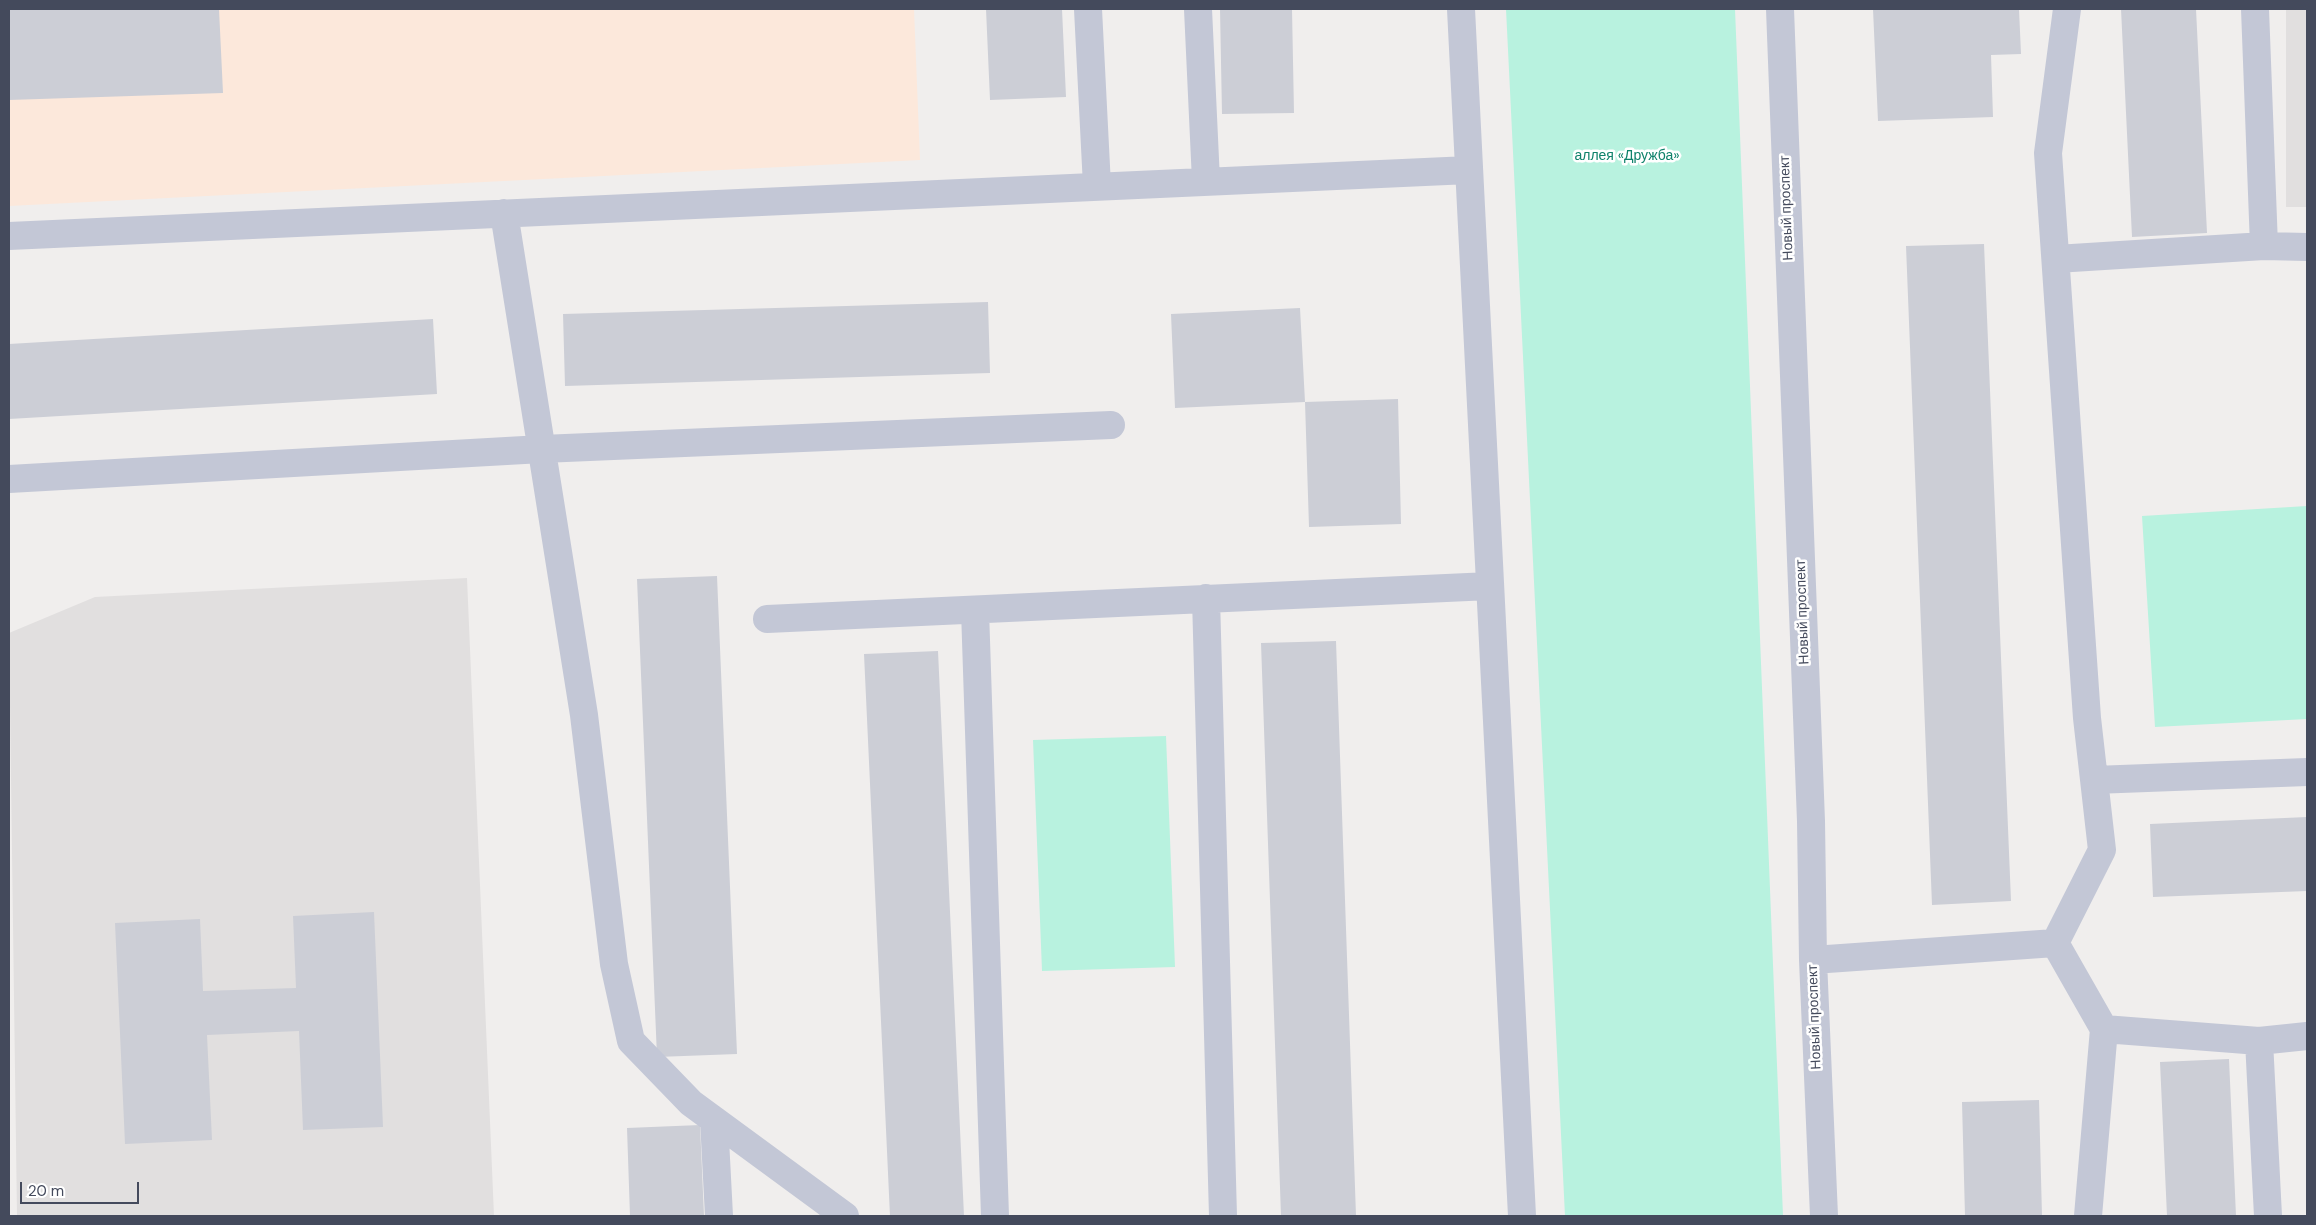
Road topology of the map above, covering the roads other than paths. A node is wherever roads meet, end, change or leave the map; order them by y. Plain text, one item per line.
1 (1088, 9) edge
2 (1198, 9) edge
3 (1461, 9) edge
4 (1780, 9) edge
5 (2067, 9) edge
6 (2256, 9) edge
7 (1469, 170) junction
8 (1206, 181) junction
9 (1097, 186) junction
10 (504, 214) junction
11 (9, 236) edge
12 (2264, 246) junction
13 (2307, 247) edge
14 (2056, 258) junction
15 (1111, 424) dead end
16 (542, 449) junction
17 (9, 479) edge
18 (1490, 586) junction
19 (1206, 598) junction
20 (975, 610) junction
21 (767, 620) dead end
22 (2307, 772) edge
23 (2094, 780) junction
24 (2055, 943) junction
25 (1813, 960) junction
26 (2104, 1029) junction
27 (2307, 1036) edge
28 (2259, 1041) junction
29 (714, 1120) junction
30 (719, 1216) edge
31 (846, 1216) edge
32 (995, 1216) edge
33 (1222, 1216) edge
34 (1522, 1216) edge
35 (1824, 1216) edge
36 (2088, 1216) edge
37 (2268, 1216) edge

1 - 9 street
2 - 8 street
3 - 7 street
4 - 25 street, Новый проспект
5 - 14 street
6 - 12 street
7 - 8 street
7 - 18 street
8 - 9 street
9 - 10 street
10 - 11 street
10 - 16 street
12 - 13 street
12 - 14 street
14 - 23 street
15 - 16 street
16 - 17 street
16 - 29 street
18 - 19 street
18 - 34 street
19 - 20 street
19 - 33 street
20 - 21 street
20 - 32 street
22 - 23 street
23 - 24 street
24 - 25 street
24 - 26 street
25 - 35 street, Новый проспект
26 - 28 street
26 - 36 street
27 - 28 street
28 - 37 street
29 - 30 street
29 - 31 street

